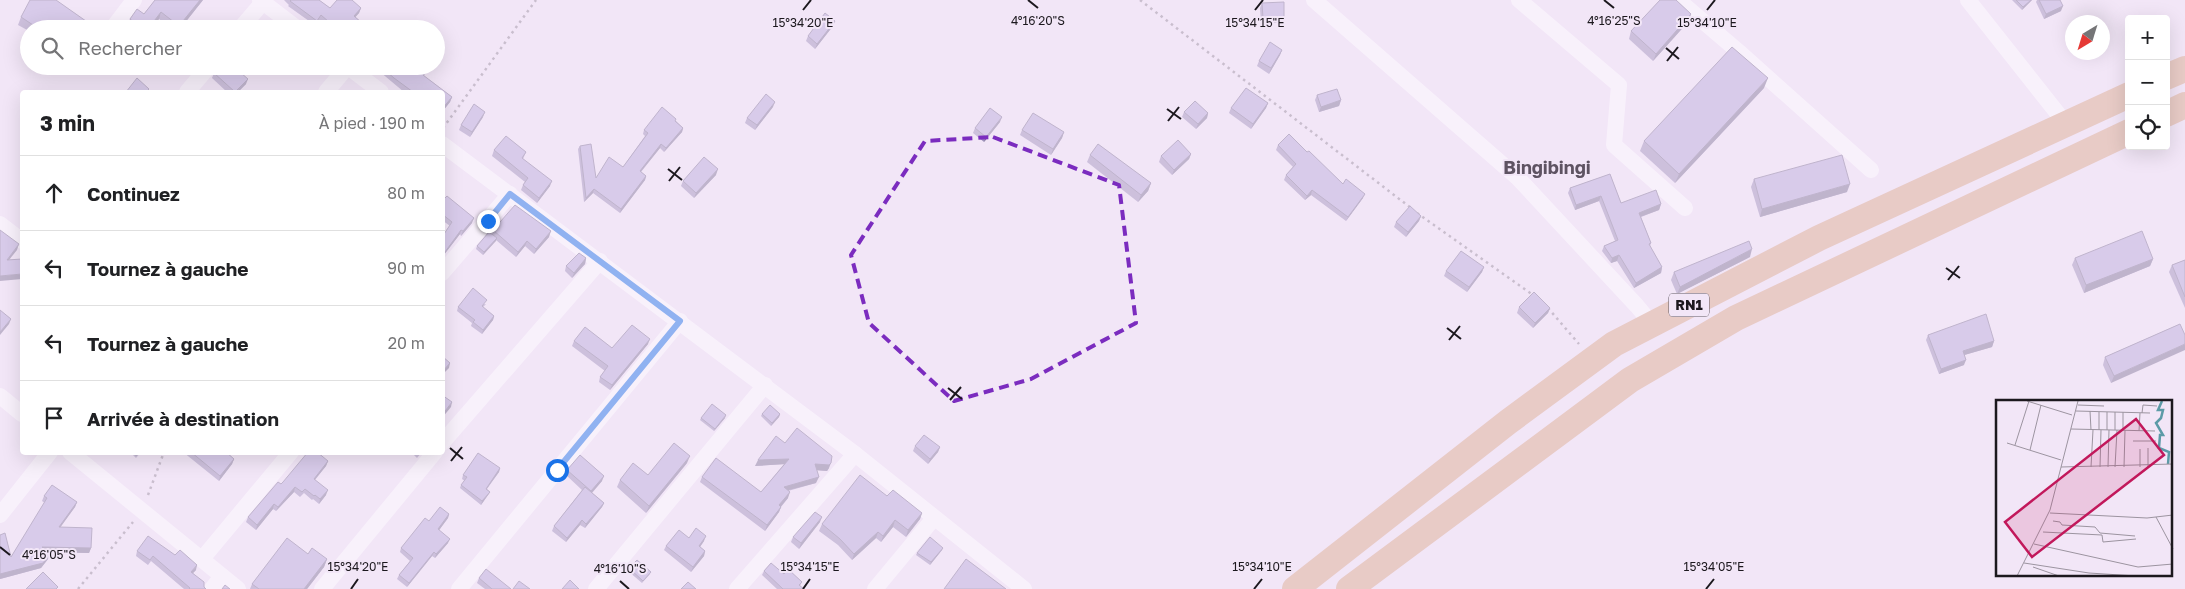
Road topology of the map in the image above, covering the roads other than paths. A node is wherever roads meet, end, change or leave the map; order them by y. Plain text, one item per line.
1 (134, 0) edge
2 (1314, 0) edge
3 (1519, 0) edge
4 (1678, 0) edge
5 (1968, 0) edge
6 (262, 1) edge
7 (119, 20) edge
8 (247, 20) edge
9 (286, 20) edge
10 (2185, 69) edge
11 (201, 75) edge
12 (340, 75) edge
13 (359, 75) edge
14 (2170, 75) edge
15 (189, 90) edge
16 (328, 90) edge
17 (378, 90) edge
18 (2125, 97) edge
19 (2185, 105) edge
20 (2170, 112) edge
21 (2066, 124) junction
22 (2125, 134) edge
23 (445, 146) edge
24 (1871, 170) dead end
25 (510, 194) junction
26 (1686, 208) dead end
27 (0, 224) edge
28 (20, 239) edge
29 (600, 261) junction
30 (445, 270) edge
31 (680, 321) junction
32 (1652, 324) junction
33 (764, 385) junction
34 (0, 396) edge
35 (20, 412) edge
36 (445, 440) edge
37 (855, 454) junction
38 (48, 455) edge
39 (74, 455) edge
40 (289, 455) edge
41 (433, 455) edge
42 (0, 515) edge
43 (934, 518) junction
44 (202, 559) junction
45 (222, 576) junction
46 (212, 589) edge
47 (238, 589) edge
48 (322, 589) edge
49 (459, 589) edge
50 (596, 589) edge
51 (737, 589) edge
52 (875, 589) edge
53 (1024, 589) edge
54 (1295, 589) edge
55 (1349, 589) edge

1 - 7 street
2 - 32 street
3 - 26 street
4 - 24 street
5 - 21 street
6 - 8 street
6 - 9 street
10 - 14 highway
11 - 15 street
12 - 16 street
13 - 17 street
18 - 21 highway, RN1
19 - 20 highway
21 - 32 highway, RN1
22 - 55 highway, RN1
23 - 25 street
25 - 29 street
25 - 30 street
27 - 28 street
29 - 31 street
29 - 36 street
31 - 33 street
31 - 49 street
32 - 54 highway, RN1
33 - 37 street
33 - 50 street
34 - 35 street
37 - 43 street
37 - 51 street
38 - 42 street
39 - 44 street
40 - 44 street
41 - 48 street
43 - 52 street
43 - 53 street
44 - 45 street
45 - 46 street
45 - 47 street

